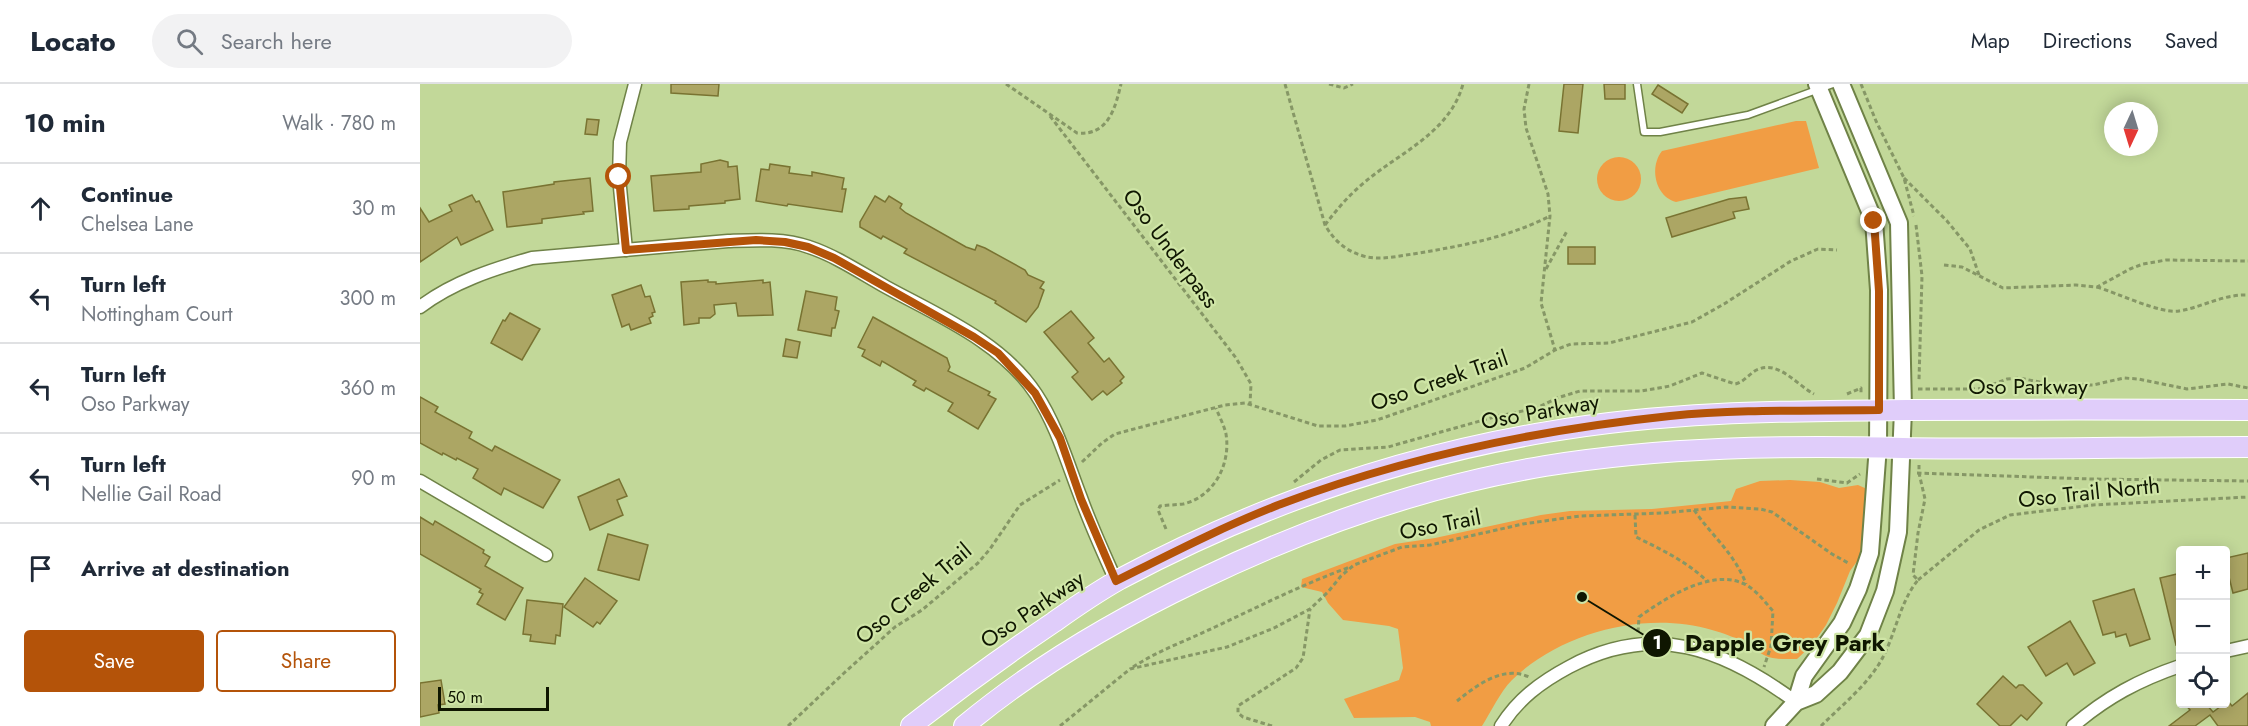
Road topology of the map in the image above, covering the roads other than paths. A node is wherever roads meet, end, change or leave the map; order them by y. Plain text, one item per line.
1 (635, 84) edge
2 (1636, 84) edge
3 (1841, 84) edge
4 (1823, 86) edge
5 (626, 250) junction
6 (420, 307) edge
7 (1879, 410) junction
8 (1903, 410) junction
9 (2248, 410) edge
10 (1878, 446) junction
11 (2248, 447) edge
12 (1902, 448) junction
13 (420, 481) edge
14 (546, 555) dead end
15 (1116, 581) junction
16 (2248, 646) edge
17 (2230, 650) edge
18 (2176, 668) edge
19 (1796, 702) junction
20 (911, 726) edge
21 (964, 726) edge
22 (1501, 726) edge
23 (1774, 726) edge
24 (2073, 726) edge

1 - 5 street
2 - 4 lane
3 - 8 street
4 - 7 street
5 - 6 street
5 - 15 street
7 - 8 main road, Oso Parkway
7 - 10 street
7 - 15 main road, Oso Parkway
8 - 9 main road, Oso Parkway
8 - 12 street
10 - 12 main road
10 - 19 street
10 - 21 main road
11 - 12 main road
12 - 19 street
13 - 14 street
15 - 20 main road, Oso Parkway
16 - 17 street
18 - 24 street
19 - 22 street
19 - 23 street

